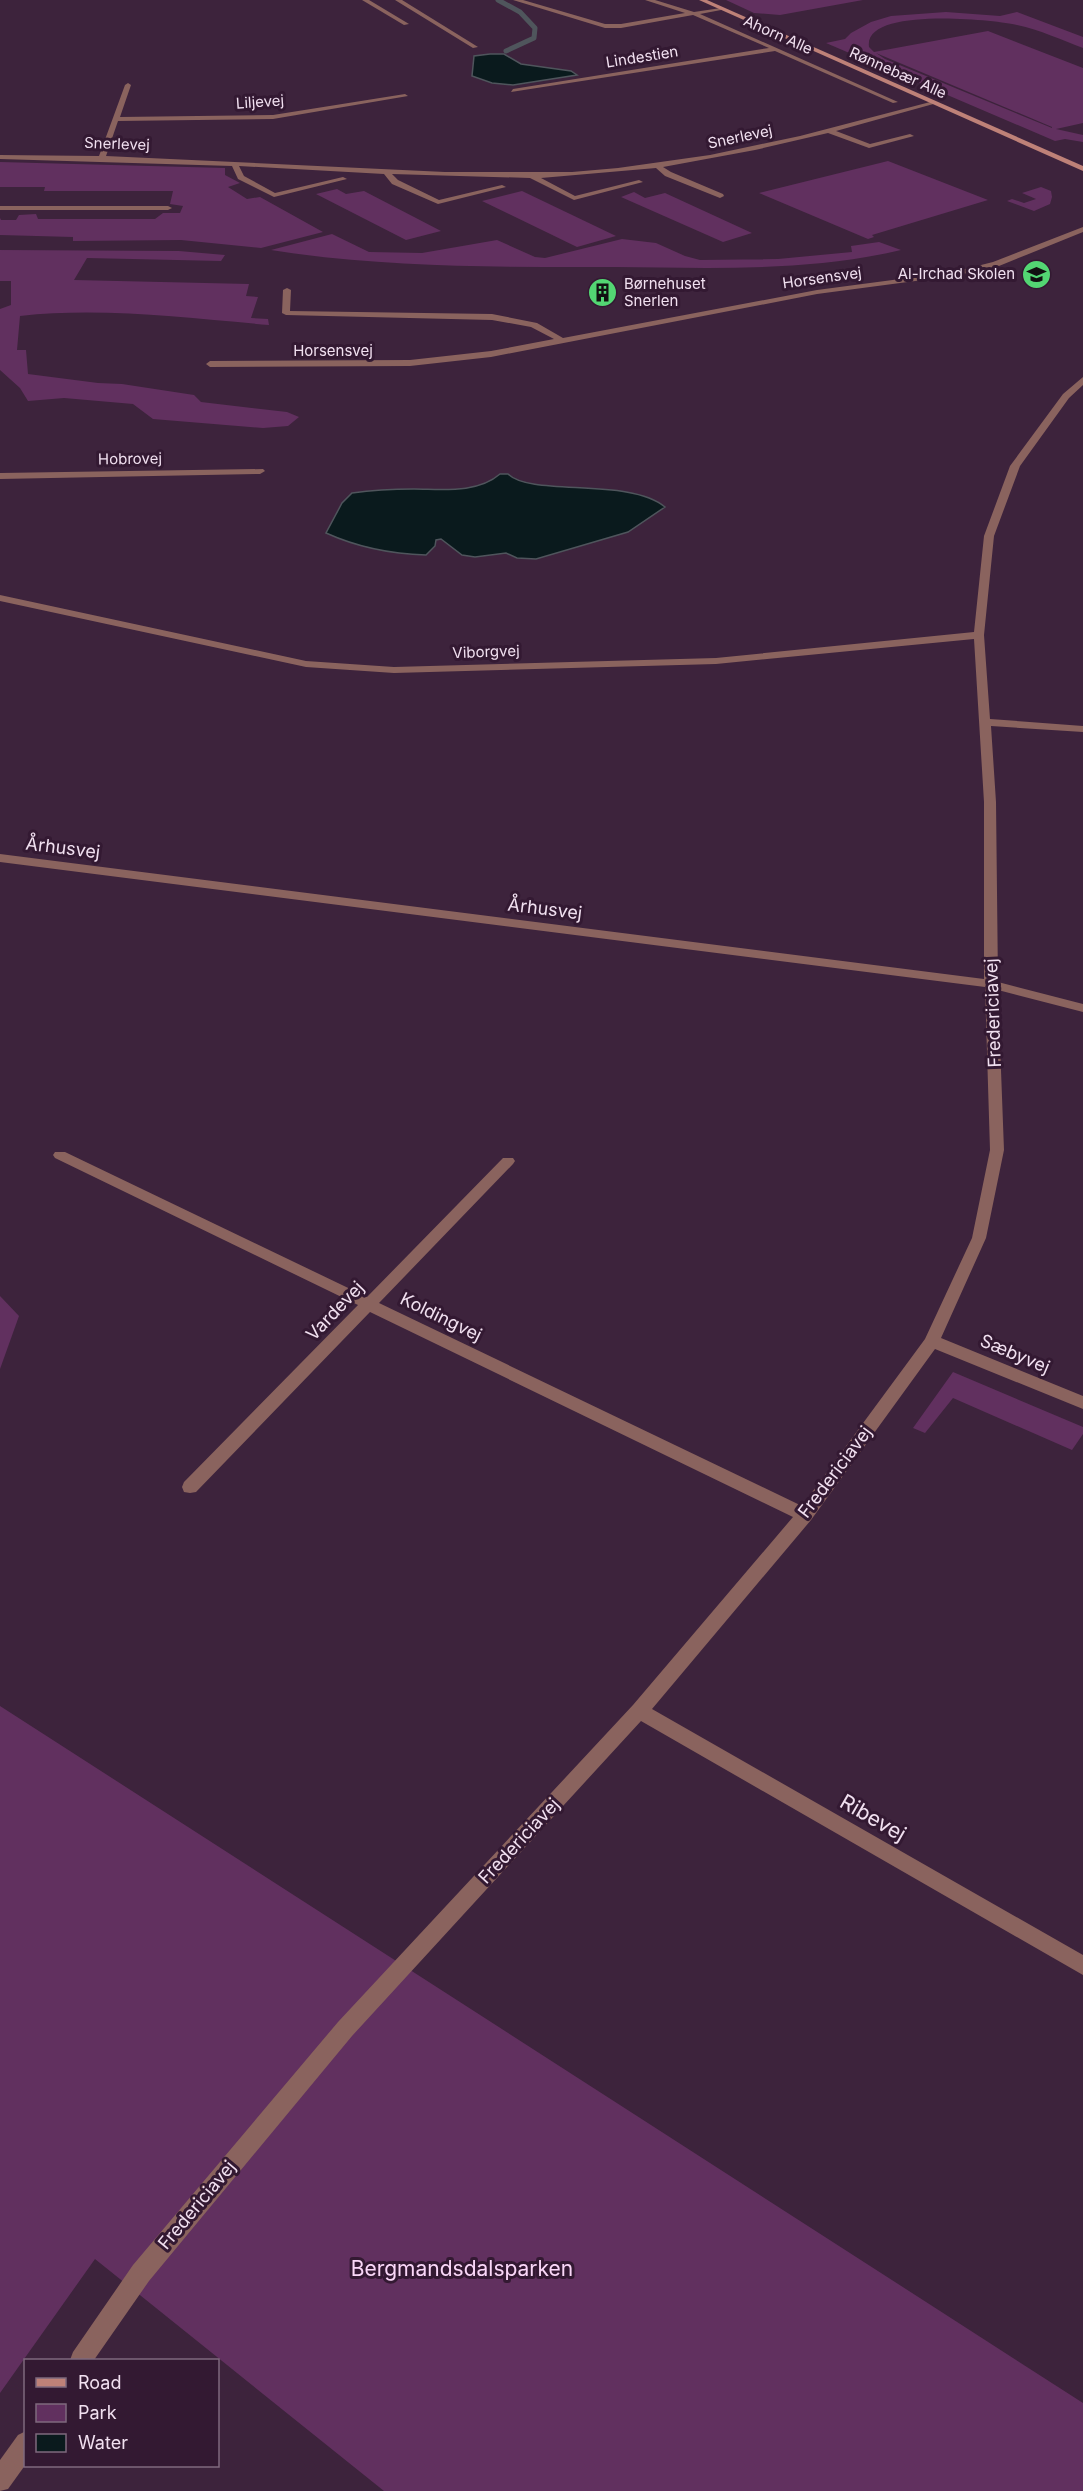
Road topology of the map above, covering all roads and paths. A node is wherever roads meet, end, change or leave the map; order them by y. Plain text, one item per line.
1 (365, 0) edge
2 (398, 0) edge
3 (516, 0) edge
4 (648, 0) edge
5 (702, 0) edge
6 (719, 9) junction
7 (692, 13) junction
8 (406, 24) dead end
9 (475, 47) dead end
10 (776, 49) junction
11 (128, 86) dead end
12 (513, 91) dead end
13 (405, 96) dead end
14 (895, 102) dead end
15 (934, 103) junction
16 (116, 119) junction
17 (827, 130) junction
18 (910, 136) dead end
19 (0, 157) edge
20 (102, 157) junction
21 (234, 163) junction
22 (658, 166) junction
23 (1083, 169) edge
24 (386, 172) junction
25 (532, 176) junction
26 (343, 179) dead end
27 (639, 182) dead end
28 (502, 186) dead end
29 (720, 196) dead end
30 (0, 208) edge
31 (168, 208) dead end
32 (1083, 229) edge
33 (286, 290) dead end
34 (561, 340) junction
35 (210, 364) dead end
36 (1083, 380) edge
37 (261, 471) dead end
38 (0, 476) edge
39 (0, 598) edge
40 (979, 635) junction
41 (986, 722) junction
42 (1083, 729) edge
43 (0, 858) edge
44 (991, 984) junction
45 (1083, 1008) edge
46 (60, 1155) dead end
47 (508, 1161) dead end
48 (368, 1304) junction
49 (933, 1341) junction
50 (1083, 1403) edge
51 (190, 1487) dead end
52 (805, 1515) junction
53 (639, 1711) junction
54 (1083, 1966) edge
55 (82, 2359) edge
56 (24, 2446) edge
57 (0, 2481) edge

1 - 8 street
2 - 9 street
3 - 7 street
4 - 7 street, Ahorn Alle
5 - 6 main road, Rønnebær Alle
6 - 7 street
6 - 15 main road, Rønnebær Alle
7 - 10 street, Ahorn Alle
10 - 12 street, Lindestien
10 - 14 street, Ahorn Alle
11 - 16 street
13 - 16 street, Liljevej
15 - 17 street, Snerlevej
15 - 23 main road, Rønnebær Alle
16 - 20 street
17 - 18 street
17 - 22 street, Snerlevej
19 - 20 street, Snerlevej
20 - 21 street, Snerlevej
21 - 24 street, Snerlevej
21 - 26 street
22 - 25 street, Snerlevej
22 - 29 street
24 - 25 street, Snerlevej
24 - 28 street
25 - 27 street, Snerlevej
30 - 31 street
32 - 34 street, Horsensvej
33 - 34 street
34 - 35 street, Horsensvej
36 - 40 street, Fredericiavej
37 - 38 street, Hobrovej
39 - 40 street, Viborgvej
40 - 41 street, Fredericiavej
41 - 42 street
41 - 44 street, Fredericiavej
43 - 44 street, Århusvej
44 - 45 street, Århusvej
44 - 49 street, Fredericiavej
46 - 48 street, Koldingvej
47 - 48 street, Vardevej
48 - 51 street, Vardevej
48 - 52 street, Koldingvej
49 - 50 street, Sæbyvej
49 - 52 street, Fredericiavej
52 - 53 street, Fredericiavej
53 - 54 street, Ribevej
53 - 55 street, Fredericiavej
56 - 57 street

